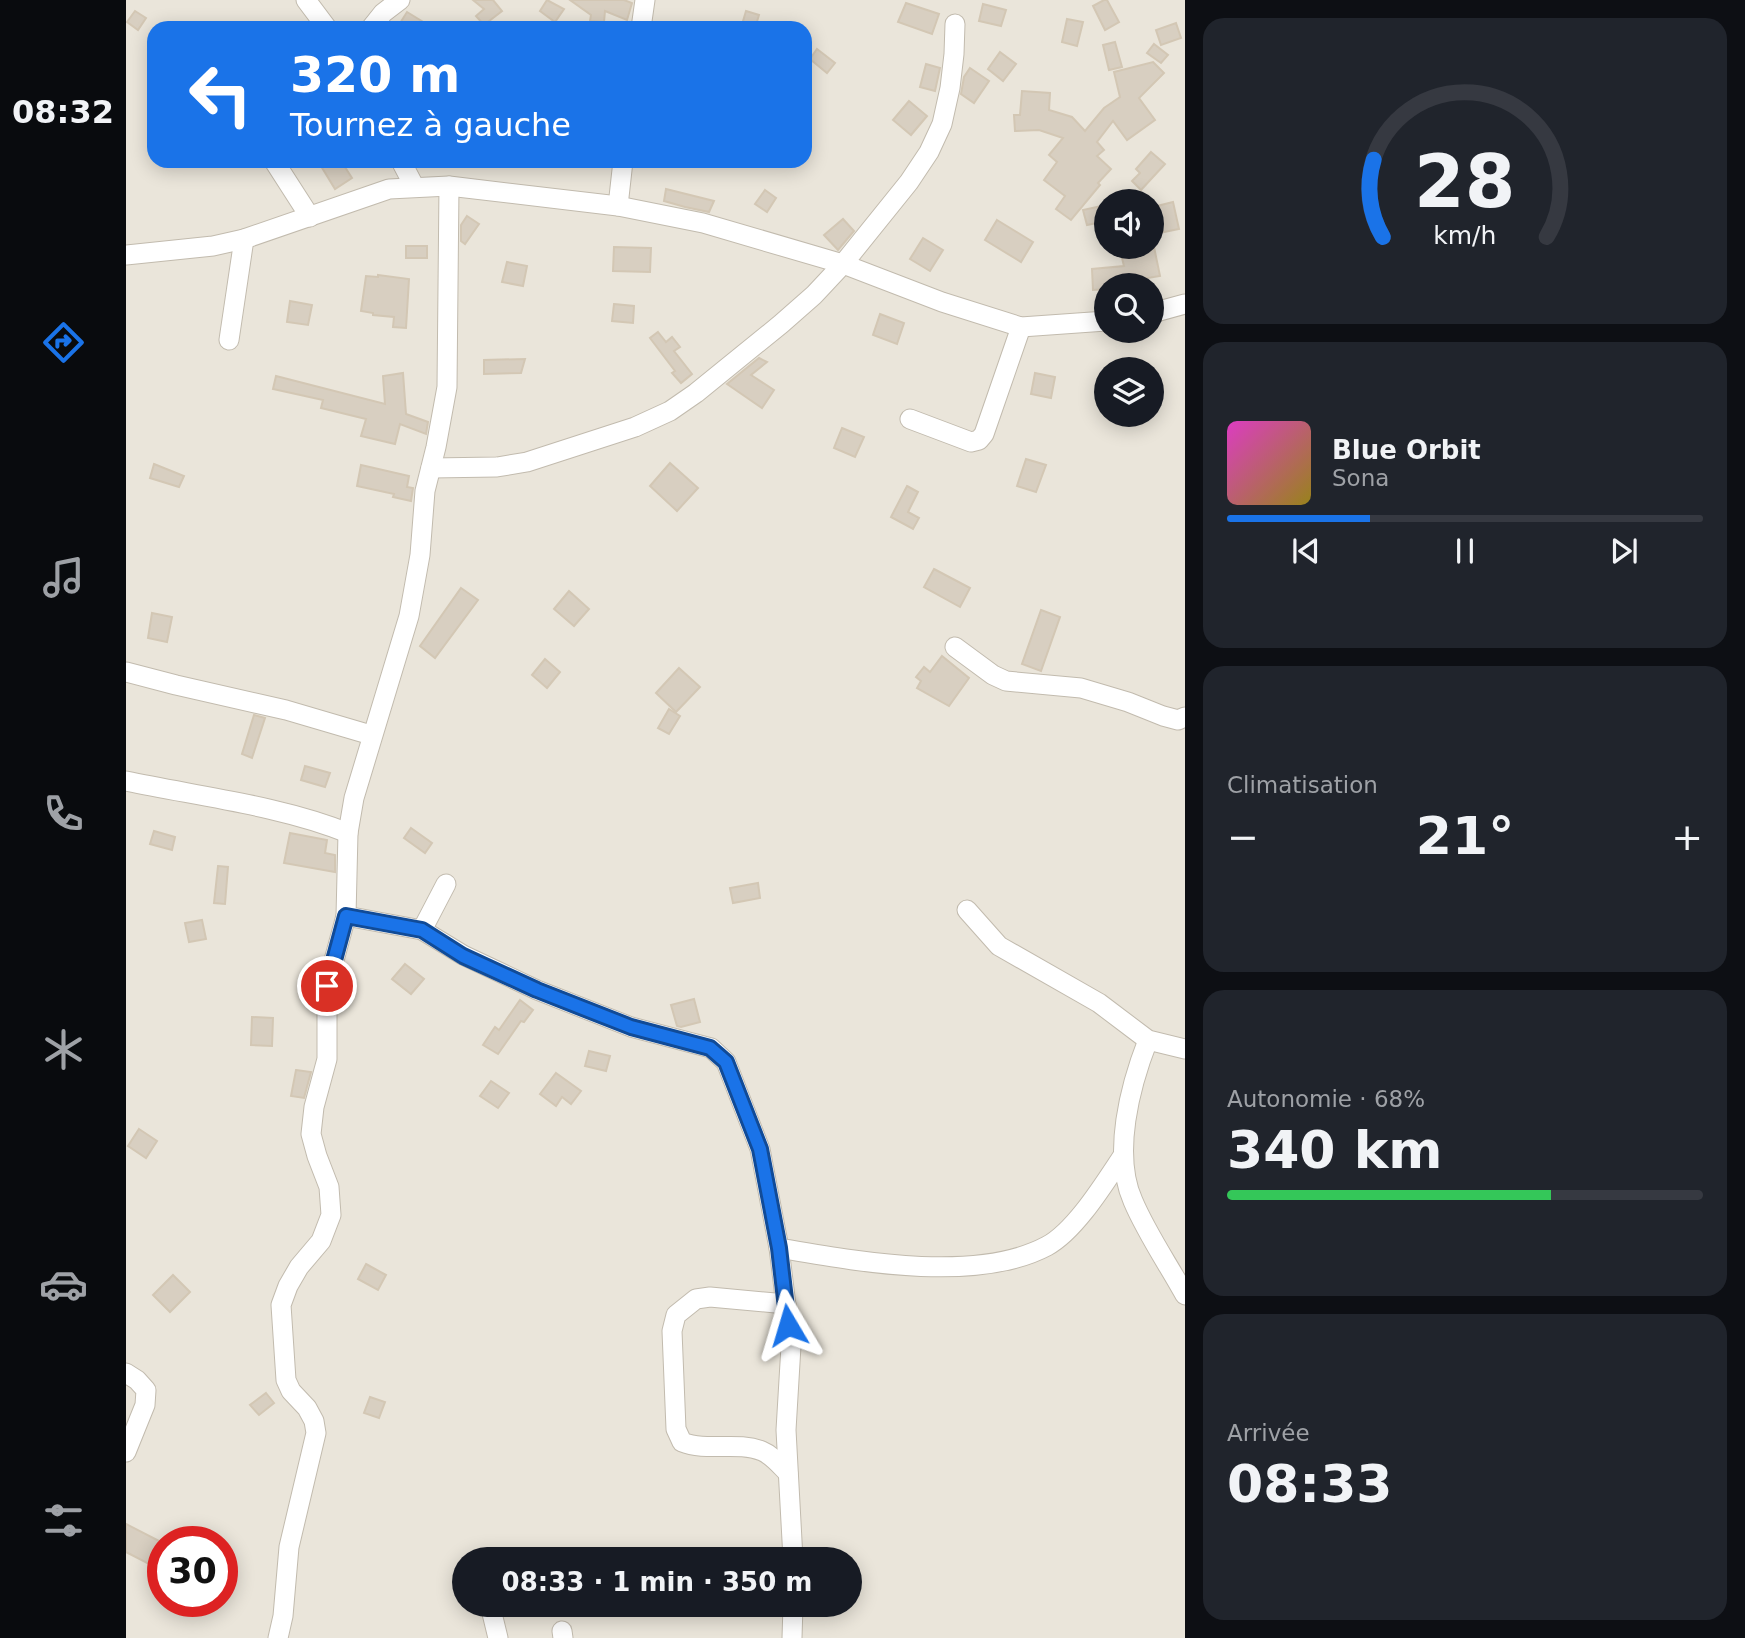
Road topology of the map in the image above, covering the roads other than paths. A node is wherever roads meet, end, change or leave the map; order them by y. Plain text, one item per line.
1 (306, 0) edge
2 (400, 0) edge
3 (645, 0) edge
4 (322, 21) edge
5 (377, 21) edge
6 (642, 21) edge
7 (955, 24) dead end
8 (278, 168) edge
9 (405, 168) edge
10 (623, 168) edge
11 (414, 186) junction
12 (449, 186) junction
13 (618, 206) junction
14 (310, 217) junction
15 (244, 239) junction
16 (126, 255) edge
17 (842, 264) junction
18 (1185, 304) edge
19 (1164, 310) edge
20 (1094, 322) edge
21 (1021, 327) junction
22 (229, 340) dead end
23 (910, 419) dead end
24 (431, 468) junction
25 (954, 647) dead end
26 (126, 672) edge
27 (1185, 718) edge
28 (371, 735) junction
29 (126, 781) edge
30 (348, 832) junction
31 (446, 884) dead end
32 (967, 910) dead end
33 (346, 916) junction
34 (422, 930) junction
35 (1148, 1040) junction
36 (1185, 1049) edge
37 (1122, 1157) junction
38 (779, 1248) junction
39 (1185, 1295) edge
40 (786, 1304) junction
41 (126, 1373) edge
42 (126, 1452) edge
43 (788, 1473) junction
44 (792, 1547) edge
45 (493, 1617) edge
46 (793, 1617) edge
47 (278, 1638) edge
48 (498, 1638) edge
49 (792, 1638) edge

1 - 4 street
2 - 5 street
3 - 6 street
7 - 17 street
8 - 14 street
9 - 11 street
10 - 13 street
11 - 12 street
11 - 14 street
12 - 13 street
12 - 24 street
13 - 17 street
14 - 15 street
15 - 16 street
15 - 22 street
17 - 21 street
17 - 24 street
18 - 19 street
20 - 21 street
21 - 23 street
24 - 28 street
25 - 27 street
26 - 28 street
28 - 30 street
29 - 30 street
30 - 33 street
31 - 34 street
32 - 35 street
33 - 34 street
33 - 47 street
34 - 38 street
35 - 36 street
35 - 37 street
37 - 38 street
37 - 39 street
38 - 40 street
40 - 43 street
40 - 43 street
41 - 42 street
43 - 44 street
45 - 48 street
46 - 49 street

